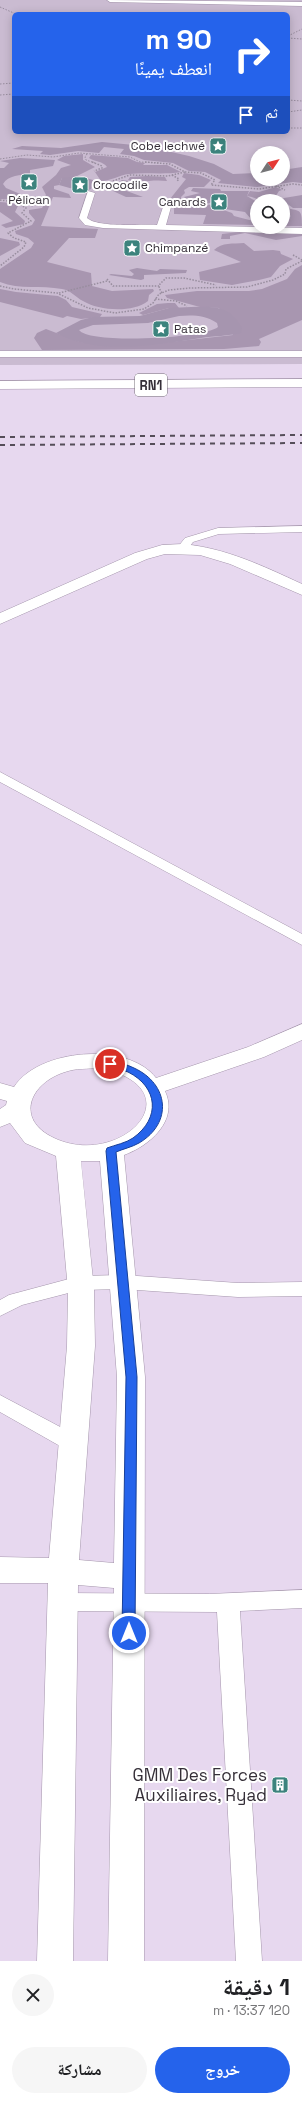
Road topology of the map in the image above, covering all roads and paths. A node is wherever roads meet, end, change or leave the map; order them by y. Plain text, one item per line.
1 (110, 0) edge
2 (302, 4) edge
3 (0, 7) edge
4 (12, 12) edge
5 (302, 30) edge
6 (290, 35) edge
7 (290, 38) edge
8 (302, 39) edge
9 (12, 83) edge
10 (0, 84) edge
11 (7, 84) junction
12 (12, 85) edge
13 (12, 94) edge
14 (0, 95) edge
15 (290, 100) edge
16 (302, 101) edge
17 (302, 110) edge
18 (290, 112) edge
19 (290, 128) edge
20 (302, 128) edge
21 (87, 153) junction
22 (0, 159) edge
23 (92, 172) dead end
24 (185, 172) junction
25 (172, 175) junction
26 (177, 181) dead end
27 (106, 183) dead end
28 (290, 184) edge
29 (302, 185) edge
30 (235, 186) junction
31 (276, 186) joint
32 (290, 186) edge
33 (292, 189) dead end
34 (232, 190) dead end
35 (285, 190) dead end
36 (91, 193) dead end
37 (0, 200) edge
38 (167, 207) dead end
39 (161, 227) junction
40 (302, 231) edge
41 (302, 261) edge
42 (0, 266) edge
43 (0, 286) edge
44 (160, 286) junction
45 (222, 287) junction
46 (162, 292) junction
47 (58, 293) junction
48 (156, 299) junction
49 (187, 306) dead end
50 (0, 354) edge
51 (302, 354) edge
52 (302, 383) edge
53 (0, 385) edge
54 (302, 392) edge
55 (0, 393) edge
56 (302, 529) edge
57 (183, 548) junction
58 (302, 590) edge
59 (0, 619) edge
60 (0, 776) edge
61 (302, 940) edge
62 (302, 1031) edge
63 (153, 1087) junction
64 (9, 1104) edge
65 (111, 1151) junction
66 (68, 1152) junction
67 (123, 1282) junction
68 (80, 1283) junction
69 (302, 1288) edge
70 (0, 1309) edge
71 (0, 1403) edge
72 (74, 1444) junction
73 (0, 1570) edge
74 (63, 1571) junction
75 (129, 1589) junction
76 (302, 1599) edge
77 (62, 1602) junction
78 (228, 1602) junction
79 (55, 1961) edge
80 (126, 1961) edge
81 (249, 1961) edge

1 - 2 lane
3 - 4 path
5 - 6 path
7 - 8 path
9 - 11 path
10 - 11 path
11 - 12 path
13 - 14 path
15 - 16 path
17 - 18 path
19 - 20 path
21 - 22 path
21 - 23 path
21 - 24 path
24 - 25 path
24 - 30 path
25 - 26 path
25 - 27 path
28 - 29 path
30 - 31 path
30 - 34 path
31 - 35 path
32 - 33 path
36 - 39 lane
37 - 42 path
38 - 39 lane
39 - 40 lane
41 - 45 path
43 - 47 path
44 - 45 path
44 - 46 path
44 - 47 path
45 - 46 path
46 - 48 path
47 - 48 path
48 - 49 path
50 - 51 lane
52 - 53 main road, RN1
54 - 55 main road, RN1
56 - 57 lane
57 - 58 main road
57 - 59 main road
60 - 61 lane
62 - 63 main road
63 - 64 main road
63 - 65 main road
64 - 66 main road
65 - 66 main road
65 - 67 main road
66 - 68 main road
67 - 68 lane
67 - 69 lane
67 - 75 main road
68 - 70 lane
68 - 72 main road
71 - 72 lane
72 - 74 main road
73 - 74 main road
74 - 75 main road
74 - 77 main road
75 - 77 lane
75 - 78 lane
75 - 80 main road
76 - 78 lane
77 - 79 main road
78 - 81 lane

